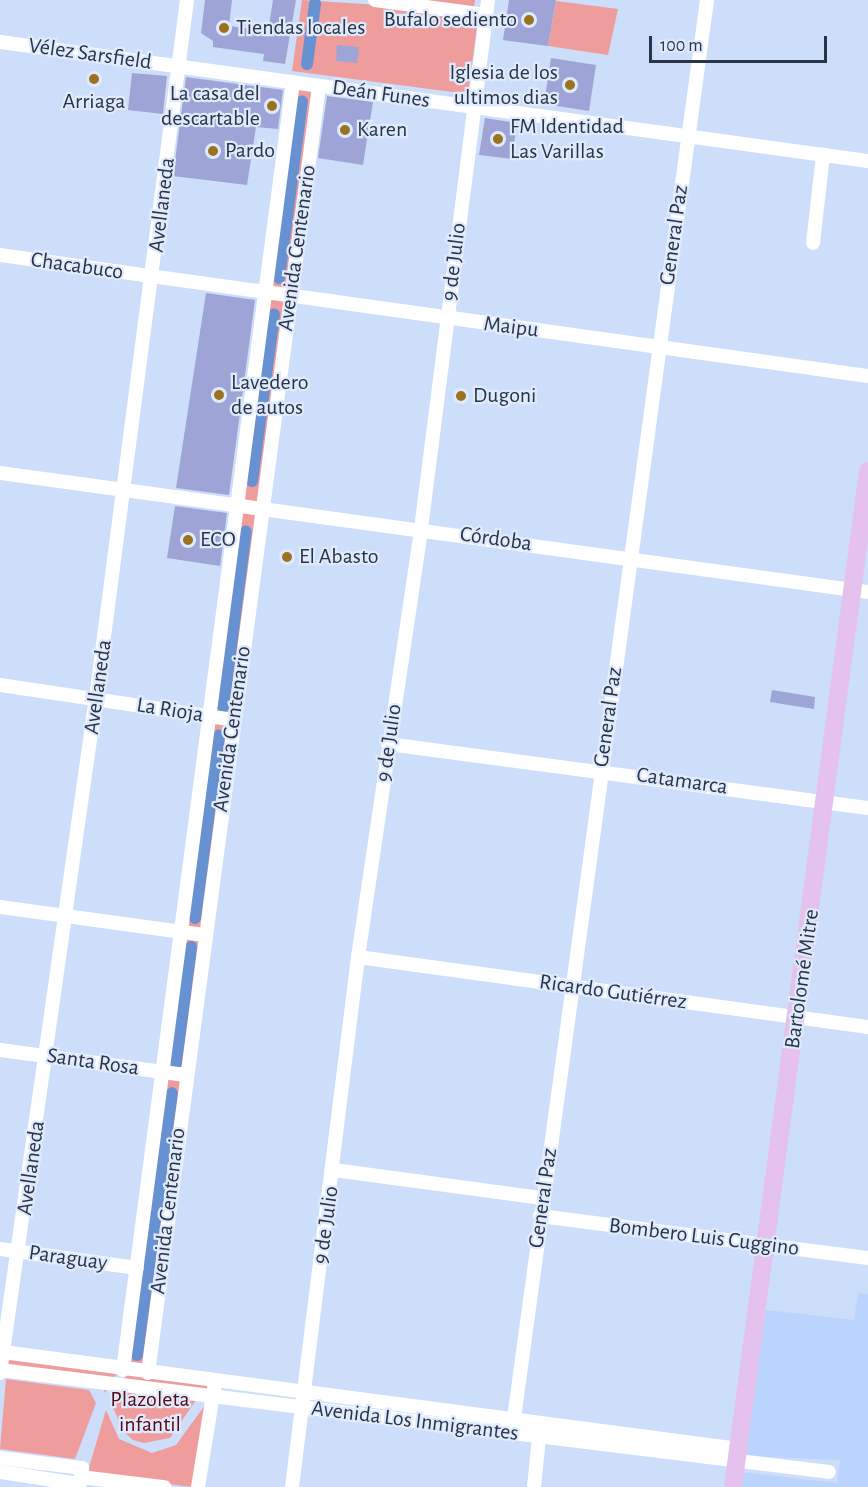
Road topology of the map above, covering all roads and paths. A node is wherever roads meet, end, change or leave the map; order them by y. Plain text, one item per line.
1 (187, 0) edge
2 (375, 0) edge
3 (488, 0) edge
4 (707, 0) edge
5 (486, 15) junction
6 (0, 42) edge
7 (180, 67) junction
8 (293, 82) junction
9 (319, 86) junction
10 (474, 107) junction
11 (688, 135) junction
12 (823, 155) junction
13 (868, 161) edge
14 (813, 243) dead end
15 (0, 255) edge
16 (153, 276) junction
17 (267, 291) junction
18 (291, 294) junction
19 (446, 319) junction
20 (658, 345) junction
21 (868, 376) edge
22 (868, 471) edge
23 (0, 473) edge
24 (124, 490) junction
25 (239, 505) junction
26 (261, 508) junction
27 (421, 529) junction
28 (630, 557) junction
29 (860, 591) edge
30 (0, 685) edge
31 (96, 698) junction
32 (210, 716) junction
33 (233, 720) junction
34 (388, 744) junction
35 (601, 770) junction
36 (826, 803) junction
37 (868, 808) edge
38 (0, 907) edge
39 (66, 915) junction
40 (182, 932) junction
41 (204, 934) junction
42 (358, 957) junction
43 (574, 987) junction
44 (797, 1019) junction
45 (868, 1027) edge
46 (0, 1050) edge
47 (47, 1056) junction
48 (163, 1072) junction
49 (185, 1075) junction
50 (334, 1170) junction
51 (542, 1198) junction
52 (540, 1216) junction
53 (766, 1243) junction
54 (0, 1250) edge
55 (19, 1251) junction
56 (868, 1258) edge
57 (137, 1268) junction
58 (3, 1352) junction
59 (123, 1370) junction
60 (0, 1371) edge
61 (148, 1373) junction
62 (215, 1382) junction
63 (304, 1392) junction
64 (213, 1398) junction
65 (303, 1407) junction
66 (513, 1426) junction
67 (540, 1438) junction
68 (738, 1455) junction
69 (0, 1458) edge
70 (0, 1472) edge
71 (829, 1472) dead end
72 (80, 1479) edge
73 (164, 1487) edge
74 (198, 1487) edge
75 (292, 1487) edge
76 (534, 1487) edge
77 (734, 1487) edge

1 - 7 street, Avellaneda
2 - 5 street
3 - 5 street, 9 de Julio
4 - 11 street, General Paz
5 - 10 street, 9 de Julio
6 - 7 street, Vélez Sarsfield
7 - 8 street, Deán Funes
7 - 16 street, Avellaneda
8 - 9 street, Deán Funes
8 - 17 street, Avenida Centenario
9 - 10 street, Deán Funes
9 - 18 street, Avenida Centenario
10 - 11 street, Deán Funes
10 - 19 street, 9 de Julio
11 - 12 street, Deán Funes
11 - 20 street, General Paz
12 - 13 street, Deán Funes
12 - 14 street
15 - 16 street, Chacabuco
16 - 17 street, Maipu
16 - 24 street, Avellaneda
17 - 18 street, Maipu
17 - 25 street, Avenida Centenario
18 - 19 street, Maipu
18 - 26 street, Avenida Centenario
19 - 20 street, Maipu
19 - 27 street, 9 de Julio
20 - 21 street, Maipu
20 - 28 street, General Paz
22 - 29 main road, Bartolomé Mitre
23 - 24 street, Córdoba
24 - 25 street, Córdoba
24 - 31 street, Avellaneda
25 - 26 street, Córdoba
25 - 32 street, Avenida Centenario
26 - 27 street, Córdoba
26 - 33 street, Avenida Centenario
27 - 28 street, Córdoba
27 - 34 street, 9 de Julio
28 - 29 street, Córdoba
28 - 35 street, General Paz
29 - 36 main road, Bartolomé Mitre
30 - 31 street, La Rioja
31 - 32 street, La Rioja
31 - 39 street, Avellaneda
32 - 33 street, La Rioja
32 - 40 street, Avenida Centenario
33 - 41 street, Avenida Centenario
34 - 35 street, Catamarca
34 - 42 street, 9 de Julio
35 - 36 street, Catamarca
35 - 43 street, General Paz
36 - 37 street, Catamarca
36 - 44 main road, Bartolomé Mitre
38 - 39 street
39 - 40 street
39 - 47 street, Avellaneda
40 - 41 street
40 - 48 street, Avenida Centenario
41 - 49 street, Avenida Centenario
42 - 43 street, Ricardo Gutiérrez
42 - 50 street, 9 de Julio
43 - 44 street, Ricardo Gutiérrez
43 - 51 street, General Paz
44 - 45 street, Ricardo Gutiérrez
44 - 53 main road, Bartolomé Mitre
46 - 47 street, Santa Rosa
47 - 48 street, Santa Rosa
47 - 55 street, Avellaneda
48 - 49 street, Santa Rosa
48 - 57 street, Avenida Centenario
49 - 61 street, Avenida Centenario
50 - 51 street
50 - 63 street, 9 de Julio
51 - 52 street, General Paz
52 - 53 street, Bombero Luis Cuggino
52 - 66 street, General Paz
53 - 56 street, Bombero Luis Cuggino
53 - 68 main road, Bartolomé Mitre
54 - 55 street, Paraguay
55 - 57 street, Paraguay
55 - 58 street, Avellaneda
57 - 59 street, Avenida Centenario
58 - 59 street, Avenida Los Inmigrantes
58 - 60 street, Avellaneda
59 - 61 street, Avenida Los Inmigrantes
60 - 64 street, Avenida Los Inmigrantes
61 - 62 street, Avenida Los Inmigrantes
62 - 63 street, Avenida Los Inmigrantes
62 - 64 street
63 - 65 street, 9 de Julio
63 - 66 street, Avenida Los Inmigrantes
64 - 65 street, Avenida Los Inmigrantes
64 - 74 street
65 - 66 street, Avenida Los Inmigrantes
65 - 75 street, 9 de Julio
66 - 67 street, Avenida Los Inmigrantes
66 - 68 street, Avenida Los Inmigrantes
67 - 68 street, Avenida Los Inmigrantes
67 - 76 street
68 - 71 street, Avenida Los Inmigrantes
68 - 77 main road, Bartolomé Mitre
69 - 72 street
70 - 72 street
72 - 73 street

